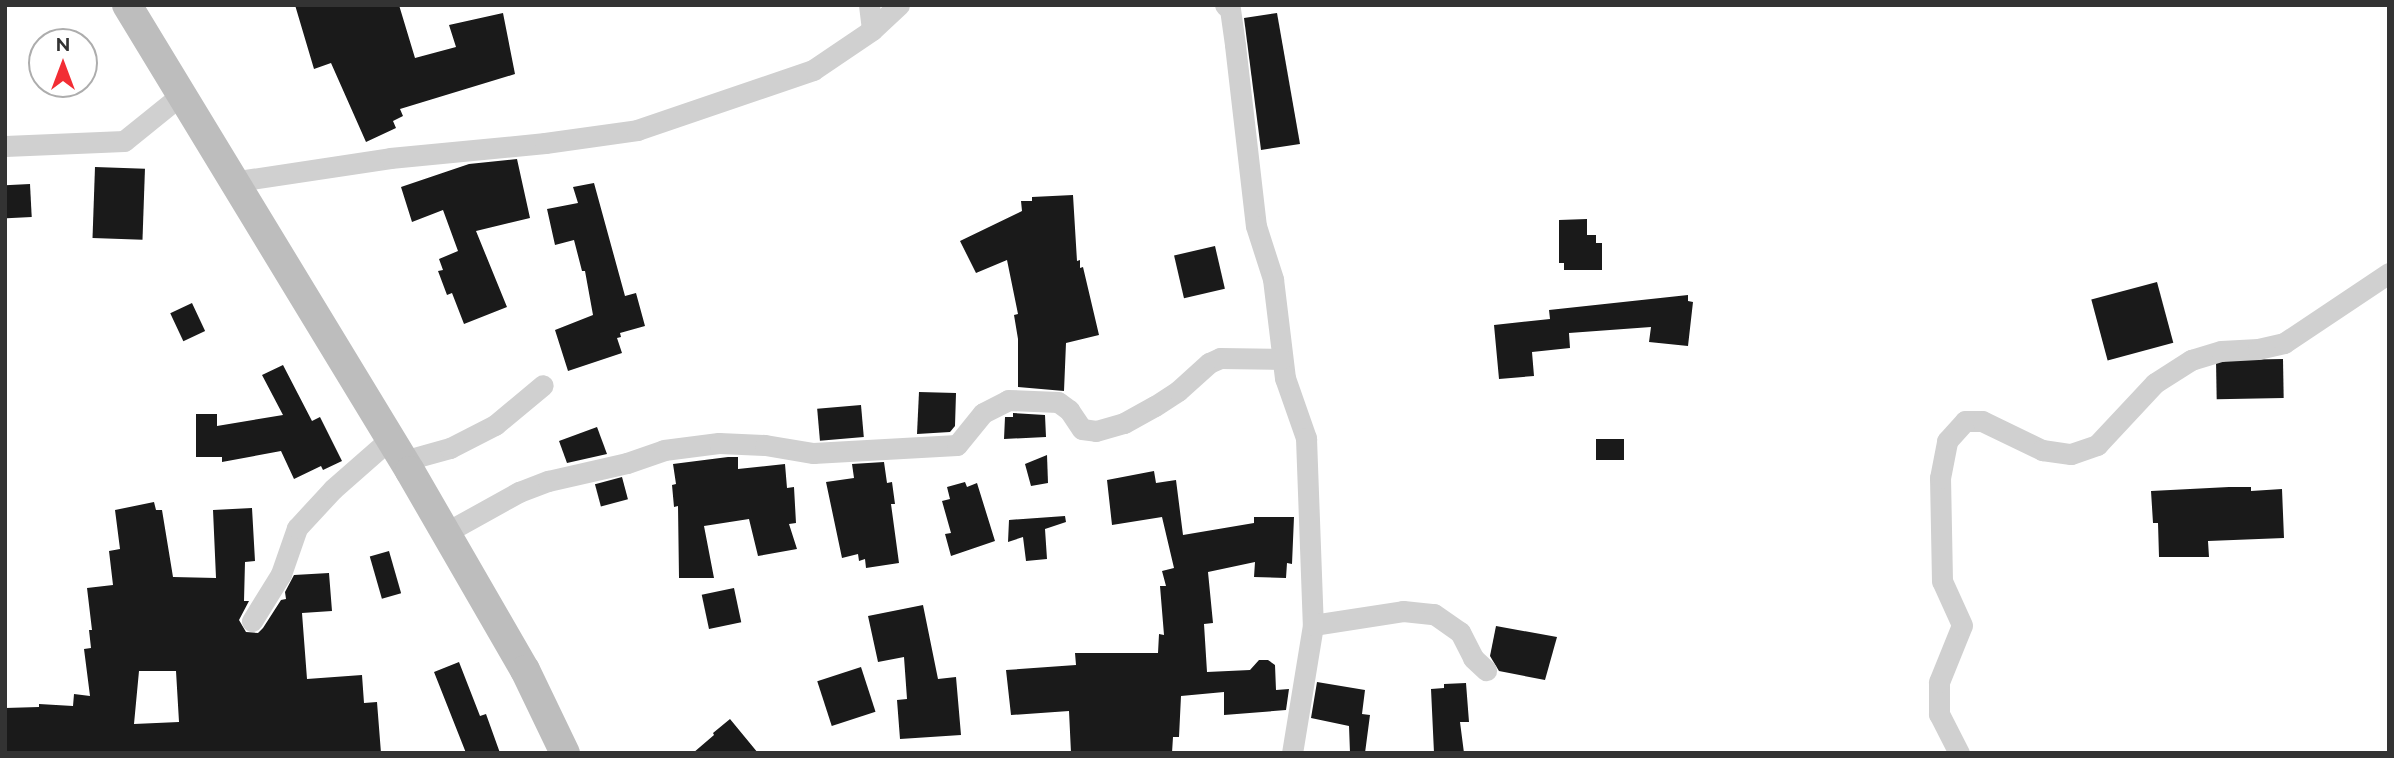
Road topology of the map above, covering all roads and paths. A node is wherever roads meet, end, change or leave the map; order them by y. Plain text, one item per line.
1 (127, 5) edge
2 (869, 5) edge
3 (900, 5) edge
4 (1228, 7) edge
5 (872, 30) junction
6 (181, 95) junction
7 (5, 146) edge
8 (233, 182) junction
9 (2389, 273) edge
10 (1282, 359) junction
11 (543, 385) dead end
12 (396, 450) junction
13 (445, 533) junction
14 (252, 621) dead end
15 (1313, 625) junction
16 (1486, 670) dead end
17 (565, 753) edge
18 (1292, 753) edge
19 (1959, 753) edge

1 - 6 main road
2 - 5 street
3 - 5 street
4 - 10 street
5 - 8 street
6 - 7 street
6 - 8 main road
8 - 12 main road
9 - 19 street
10 - 13 street
10 - 15 street
11 - 12 street
12 - 13 main road
12 - 14 street
13 - 17 main road
15 - 16 street
15 - 18 street

